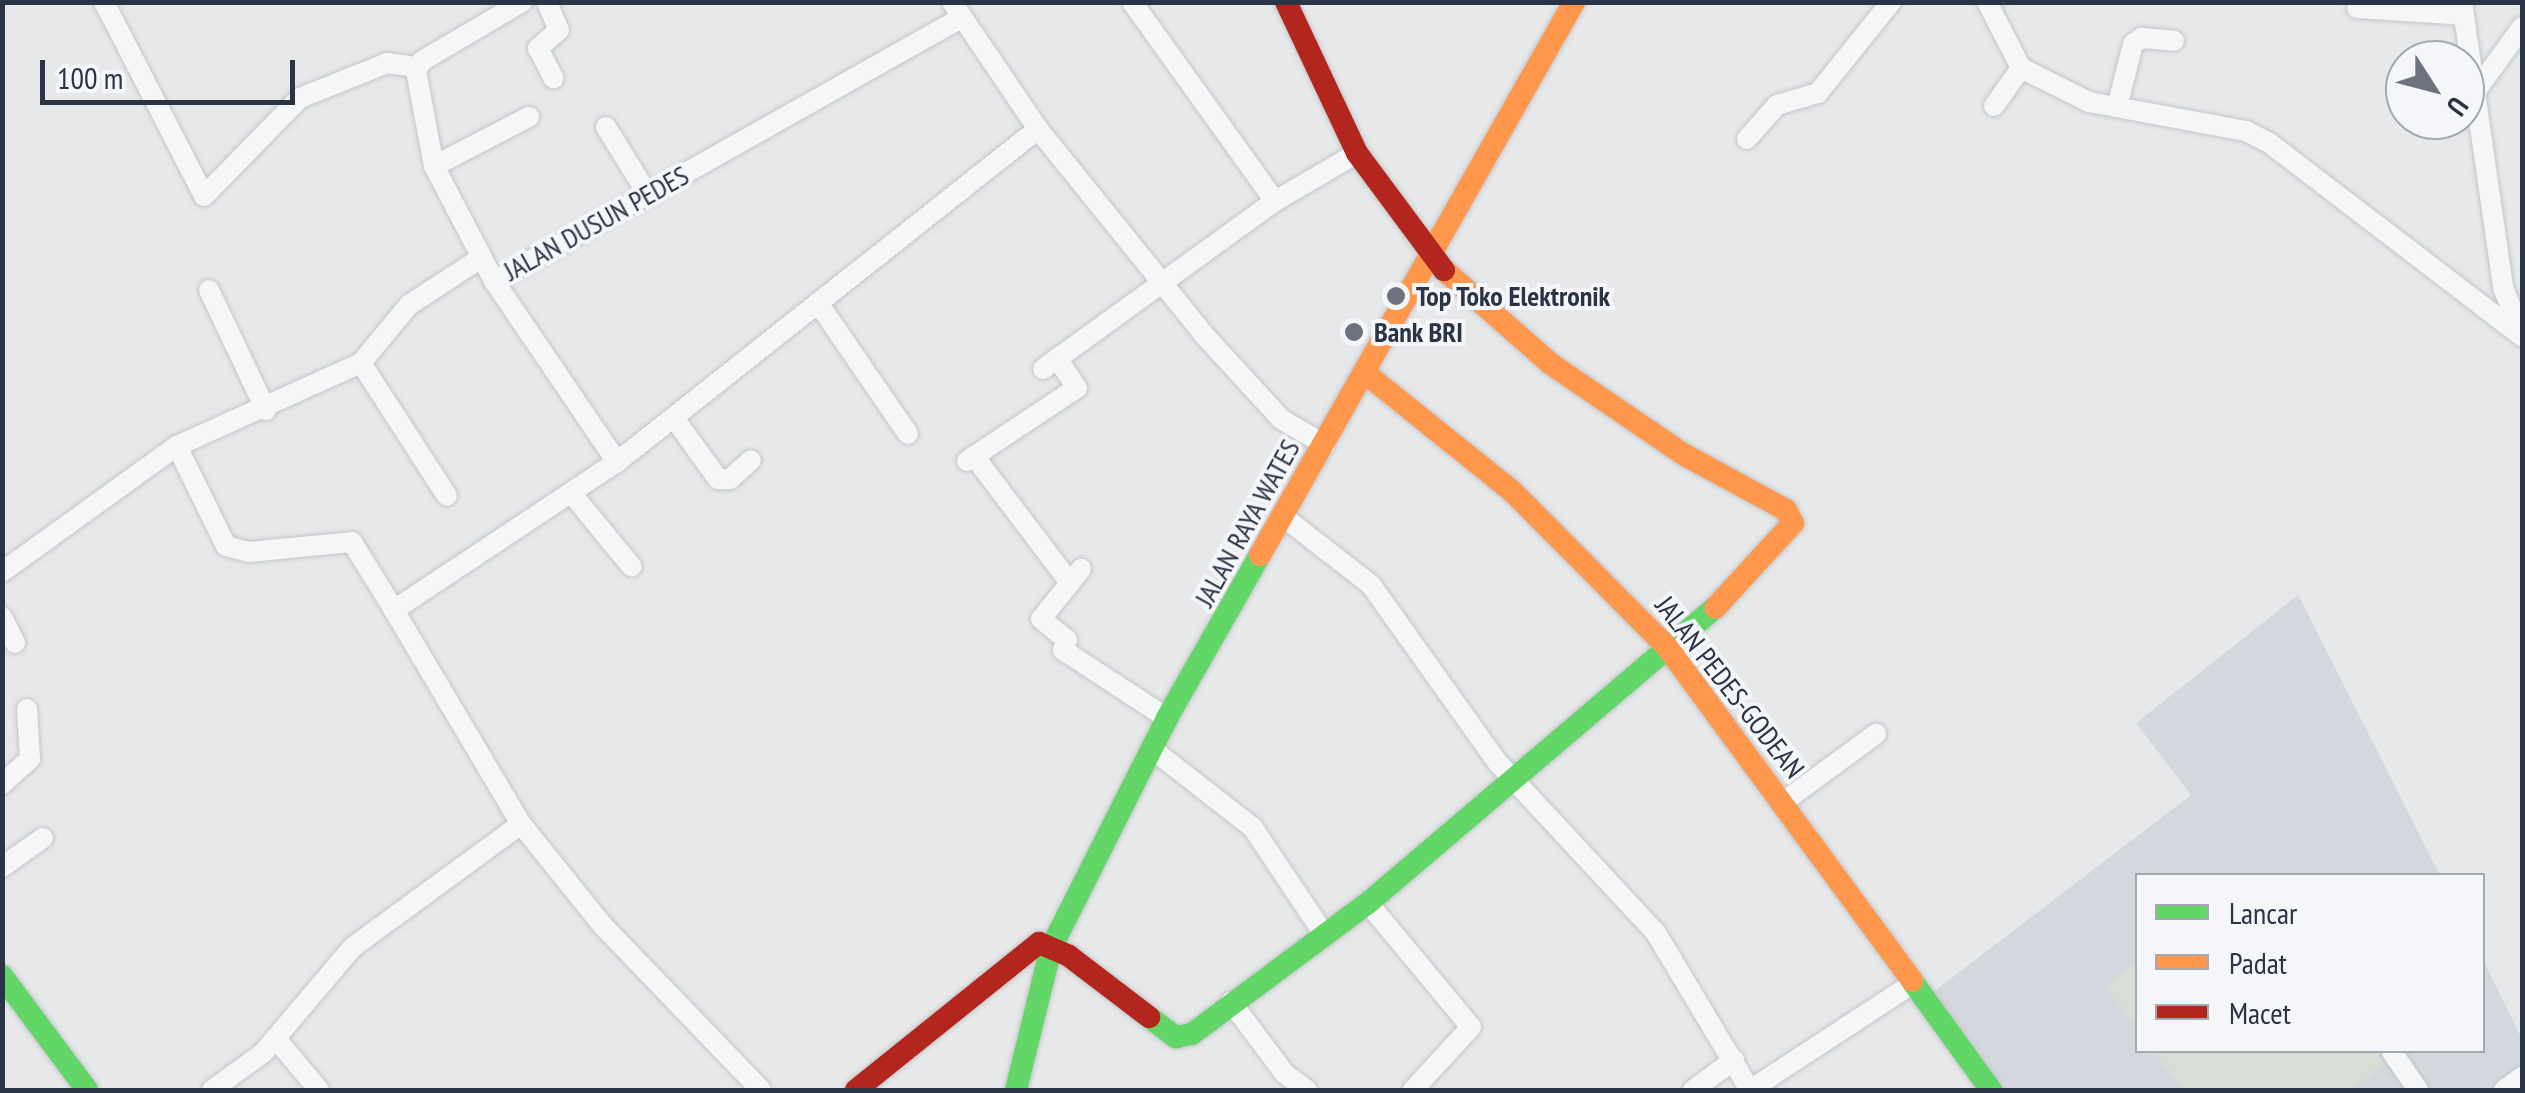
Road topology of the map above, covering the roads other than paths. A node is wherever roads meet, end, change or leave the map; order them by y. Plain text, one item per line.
1 (104, 2) edge
2 (522, 2) edge
3 (547, 2) edge
4 (1132, 2) edge
5 (1286, 2) edge
6 (1574, 2) edge
7 (1892, 2) edge
8 (1987, 2) edge
9 (2357, 8) dead end
10 (2463, 8) edge
11 (496, 9) edge
12 (957, 10) edge
13 (2522, 27) edge
14 (2468, 40) edge
15 (2174, 41) dead end
16 (417, 67) junction
17 (2021, 68) junction
18 (553, 78) dead end
19 (2485, 78) edge
20 (1994, 106) dead end
21 (2117, 107) junction
22 (530, 118) dead end
23 (606, 127) dead end
24 (1038, 129) junction
25 (1746, 139) dead end
26 (2482, 140) edge
27 (1357, 153) junction
28 (434, 166) junction
29 (647, 193) junction
30 (1275, 201) junction
31 (1429, 257) junction
32 (478, 260) junction
33 (494, 281) junction
34 (1163, 281) junction
35 (209, 290) dead end
36 (818, 304) junction
37 (2516, 319) edge
38 (360, 363) junction
39 (1365, 373) junction
40 (266, 410) junction
41 (674, 418) junction
42 (908, 434) dead end
43 (177, 446) junction
44 (1325, 446) junction
45 (751, 460) dead end
46 (618, 462) junction
47 (572, 494) junction
48 (446, 496) dead end
49 (1284, 518) junction
50 (632, 567) dead end
51 (2, 572) edge
52 (394, 610) junction
53 (2, 618) edge
54 (15, 643) dead end
55 (1668, 647) junction
56 (27, 708) dead end
57 (1168, 718) junction
58 (1876, 734) dead end
59 (1152, 748) junction
60 (1514, 781) junction
61 (2, 784) edge
62 (1782, 803) junction
63 (521, 824) junction
64 (43, 838) dead end
65 (5, 861) edge
66 (1368, 903) junction
67 (1324, 934) junction
68 (1051, 948) junction
69 (2, 976) edge
70 (1915, 982) junction
71 (1231, 1002) junction
72 (276, 1039) junction
73 (2393, 1053) edge
74 (1734, 1060) junction
75 (2522, 1076) edge
76 (1987, 1089) edge
77 (88, 1090) edge
78 (212, 1090) edge
79 (319, 1090) edge
80 (761, 1090) edge
81 (856, 1090) edge
82 (1016, 1090) edge
83 (1307, 1090) edge
84 (1412, 1090) edge
85 (1693, 1090) edge
86 (1750, 1090) edge
87 (2418, 1090) edge
88 (2504, 1090) edge

1 - 16 street
2 - 11 street
3 - 18 street
4 - 30 street
5 - 27 main road
6 - 31 main road, JALAN RAYA WATES
7 - 25 street
8 - 17 street
9 - 10 street
10 - 14 street
11 - 16 street
12 - 24 street, JALAN DUSUN PEDES
12 - 29 street, JALAN DUSUN PEDES
13 - 19 street
15 - 21 street
16 - 28 street
17 - 20 street
17 - 21 street
21 - 37 street
22 - 28 street
23 - 29 street
24 - 34 street, JALAN DUSUN PEDES
24 - 36 street
26 - 37 street
27 - 30 street
27 - 31 main road
28 - 32 street
29 - 33 street, JALAN DUSUN PEDES
30 - 34 street
31 - 39 main road, JALAN RAYA WATES
31 - 55 main road
32 - 33 street, JALAN DUSUN PEDES
32 - 38 street, JALAN DUSUN PEDES
33 - 46 street
34 - 44 street, JALAN DUSUN PEDES
34 - 57 street
35 - 40 street
36 - 41 street
36 - 42 street
38 - 40 street, JALAN DUSUN PEDES
38 - 48 street
39 - 44 main road, JALAN RAYA WATES
39 - 55 main road, JALAN PEDES-GODEAN
40 - 43 street, JALAN DUSUN PEDES
41 - 45 street
41 - 46 street
43 - 51 street, JALAN DUSUN PEDES
43 - 52 street
44 - 49 main road, JALAN RAYA WATES
46 - 47 street
47 - 50 street
47 - 52 street
49 - 57 main road, JALAN RAYA WATES
49 - 60 street
52 - 63 street
53 - 54 street
55 - 60 main road
55 - 62 main road, JALAN PEDES-GODEAN
56 - 61 street
57 - 59 main road, JALAN RAYA WATES
58 - 62 street
59 - 67 street
59 - 68 main road, JALAN RAYA WATES
60 - 66 main road
60 - 74 street
62 - 70 main road, JALAN PEDES-GODEAN
63 - 72 street
63 - 80 street
64 - 65 street
66 - 67 main road
66 - 84 street
67 - 71 main road
68 - 71 main road
68 - 81 main road
68 - 82 main road, JALAN RAYA WATES
69 - 77 main road
70 - 76 main road, JALAN PEDES-GODEAN
70 - 86 street
71 - 83 street
72 - 78 street
72 - 79 street
73 - 87 street
74 - 85 street
74 - 86 street
75 - 88 street

